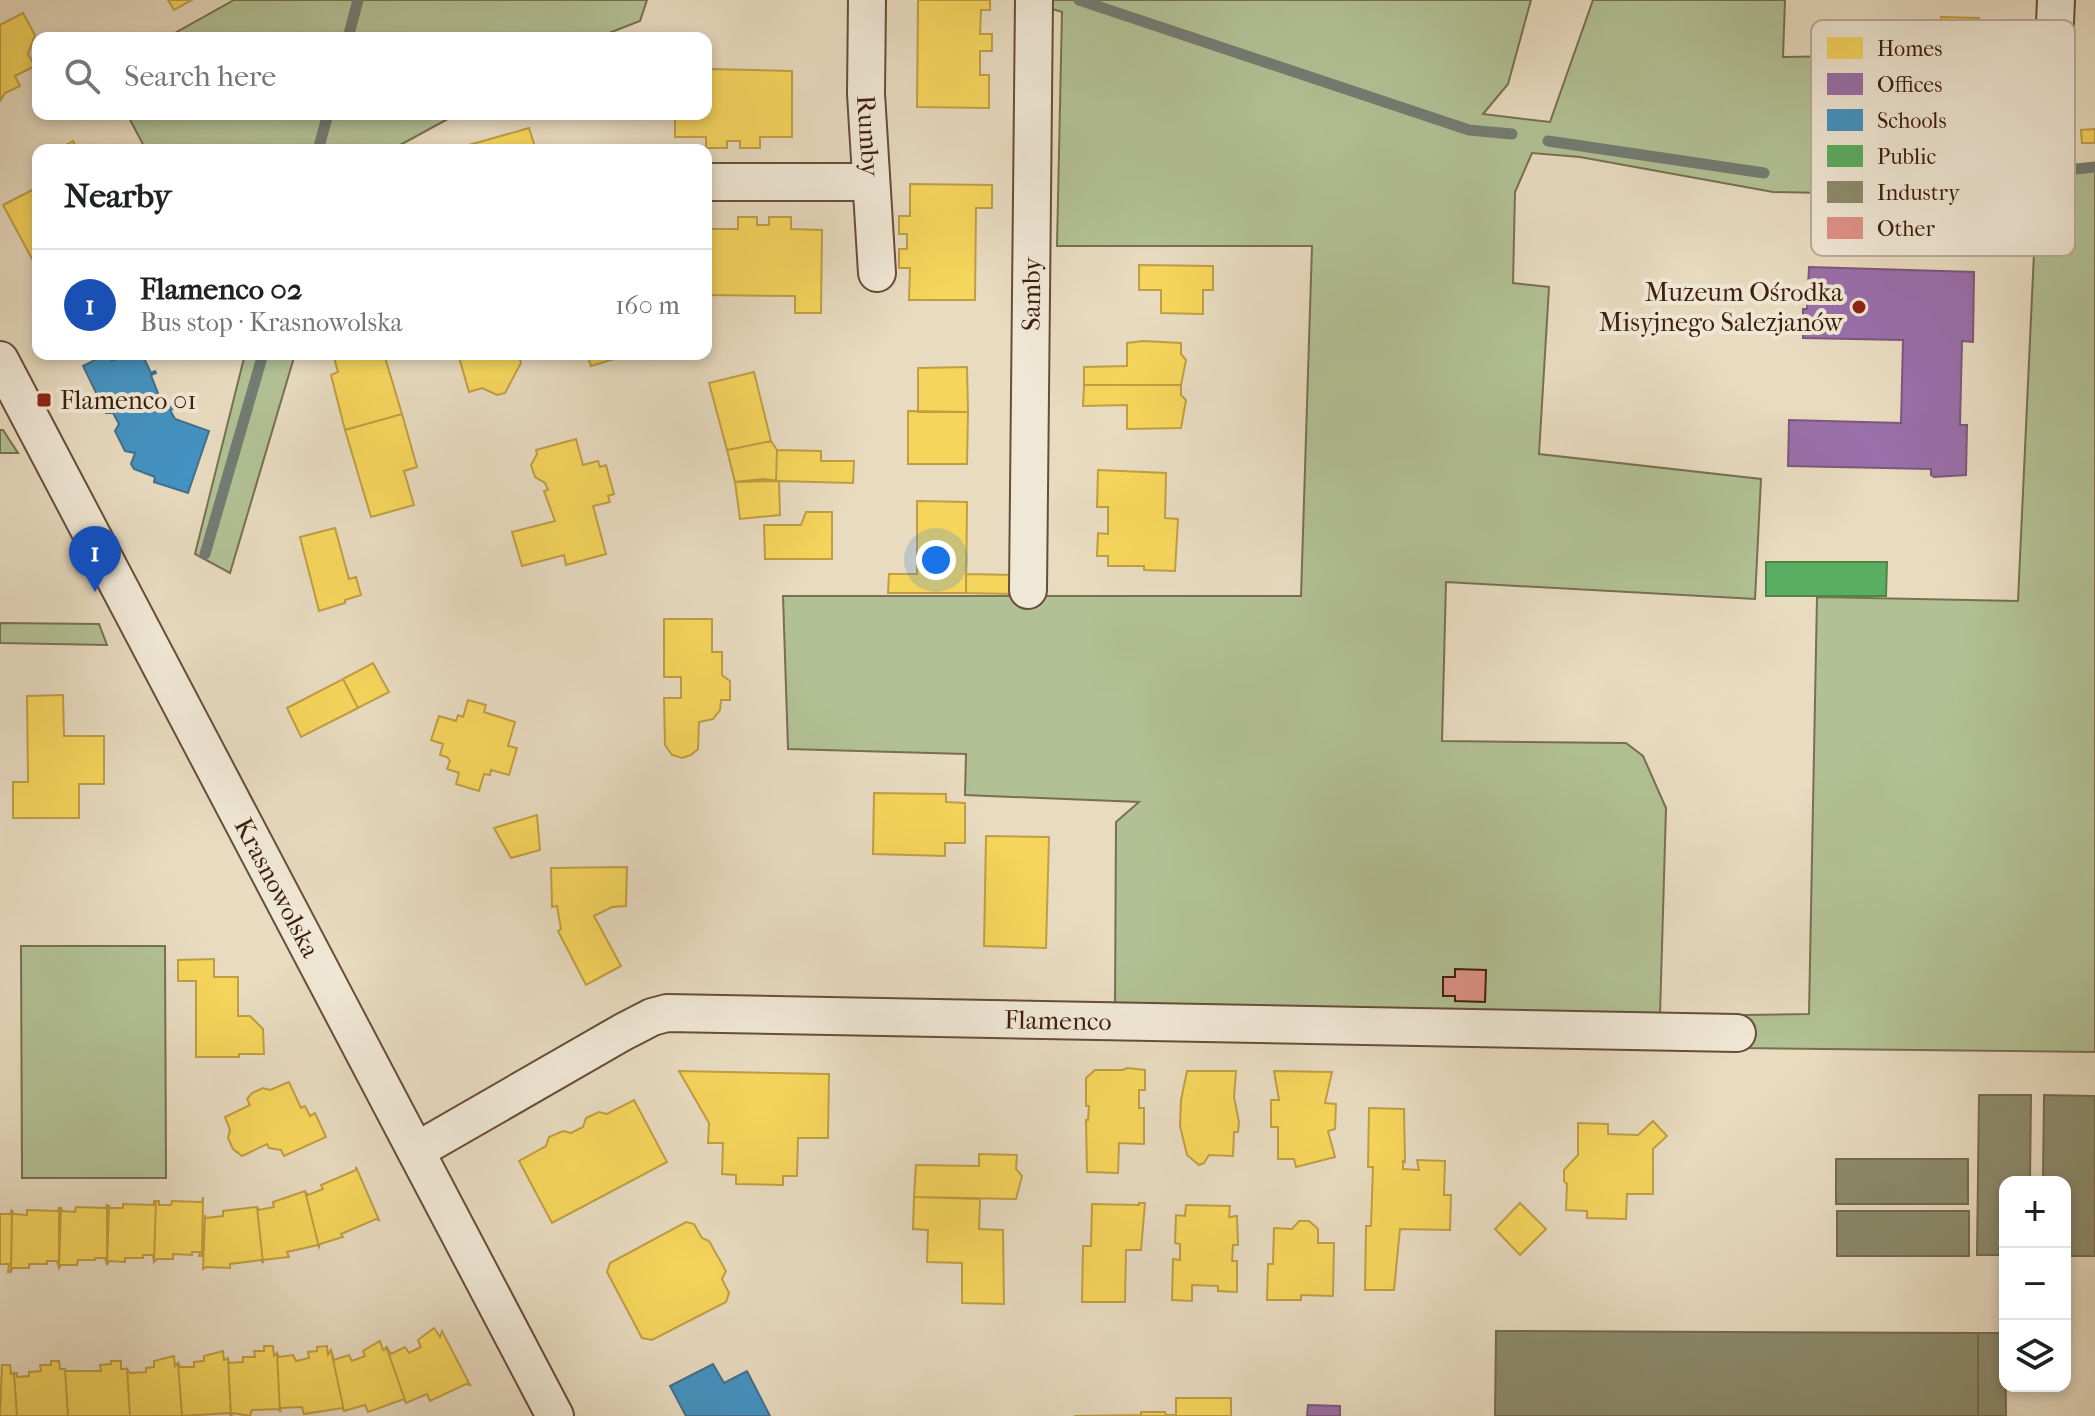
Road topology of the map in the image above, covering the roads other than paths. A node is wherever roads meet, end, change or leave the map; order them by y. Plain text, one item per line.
1 (867, 0) edge
2 (1034, 0) edge
3 (2056, 0) edge
4 (2055, 20) edge
5 (712, 182) edge
6 (870, 182) junction
7 (877, 273) dead end
8 (0, 360) edge
9 (1028, 590) dead end
10 (1737, 1033) dead end
11 (416, 1151) junction
12 (555, 1416) edge

1 - 6 street, Rumby
2 - 9 street, Samby
3 - 4 street
5 - 6 street
6 - 7 street, Rumby
8 - 11 street, Krasnowolska
10 - 11 street, Flamenco
11 - 12 street, Krasnowolska

